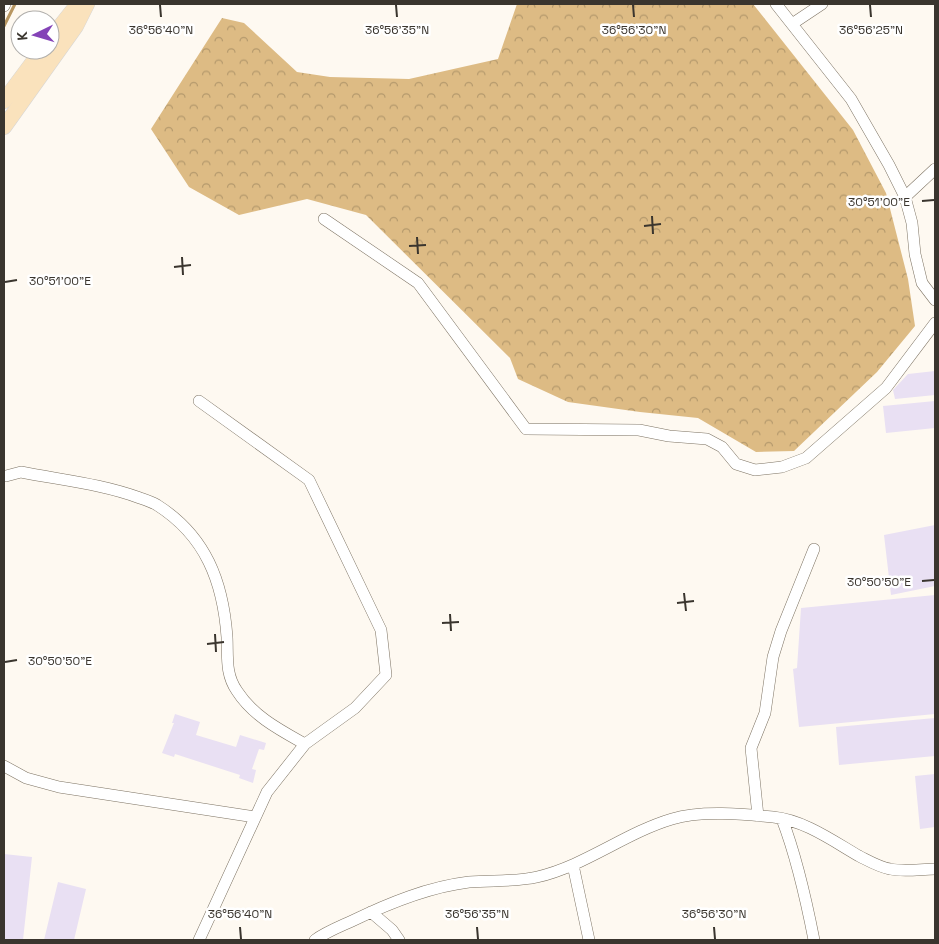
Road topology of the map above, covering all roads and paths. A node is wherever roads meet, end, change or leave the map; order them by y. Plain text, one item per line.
1 (78, 4) edge
2 (87, 4) edge
3 (822, 4) edge
4 (777, 5) edge
5 (792, 24) junction
6 (60, 26) edge
7 (35, 60) edge
8 (4, 101) edge
9 (4, 127) edge
10 (935, 169) edge
11 (905, 197) junction
12 (324, 218) dead end
13 (935, 300) edge
14 (935, 324) edge
15 (200, 401) dead end
16 (6, 476) dead end
17 (814, 549) dead end
18 (305, 744) junction
19 (4, 766) edge
20 (758, 816) junction
21 (255, 817) junction
22 (782, 818) junction
23 (573, 865) junction
24 (935, 869) edge
25 (371, 912) junction
26 (199, 940) edge
27 (315, 940) edge
28 (399, 940) edge
29 (589, 940) edge
30 (814, 940) edge

1 - 6 main road
2 - 9 main road
3 - 5 street
4 - 5 street
5 - 11 street
7 - 8 main road
10 - 11 street
11 - 13 street
12 - 14 street
15 - 18 street
16 - 18 street
17 - 20 street
18 - 21 street
19 - 21 street
20 - 22 street
20 - 23 street
21 - 26 street
22 - 24 street
22 - 30 street
23 - 25 street
23 - 29 street
25 - 27 street
25 - 28 street

